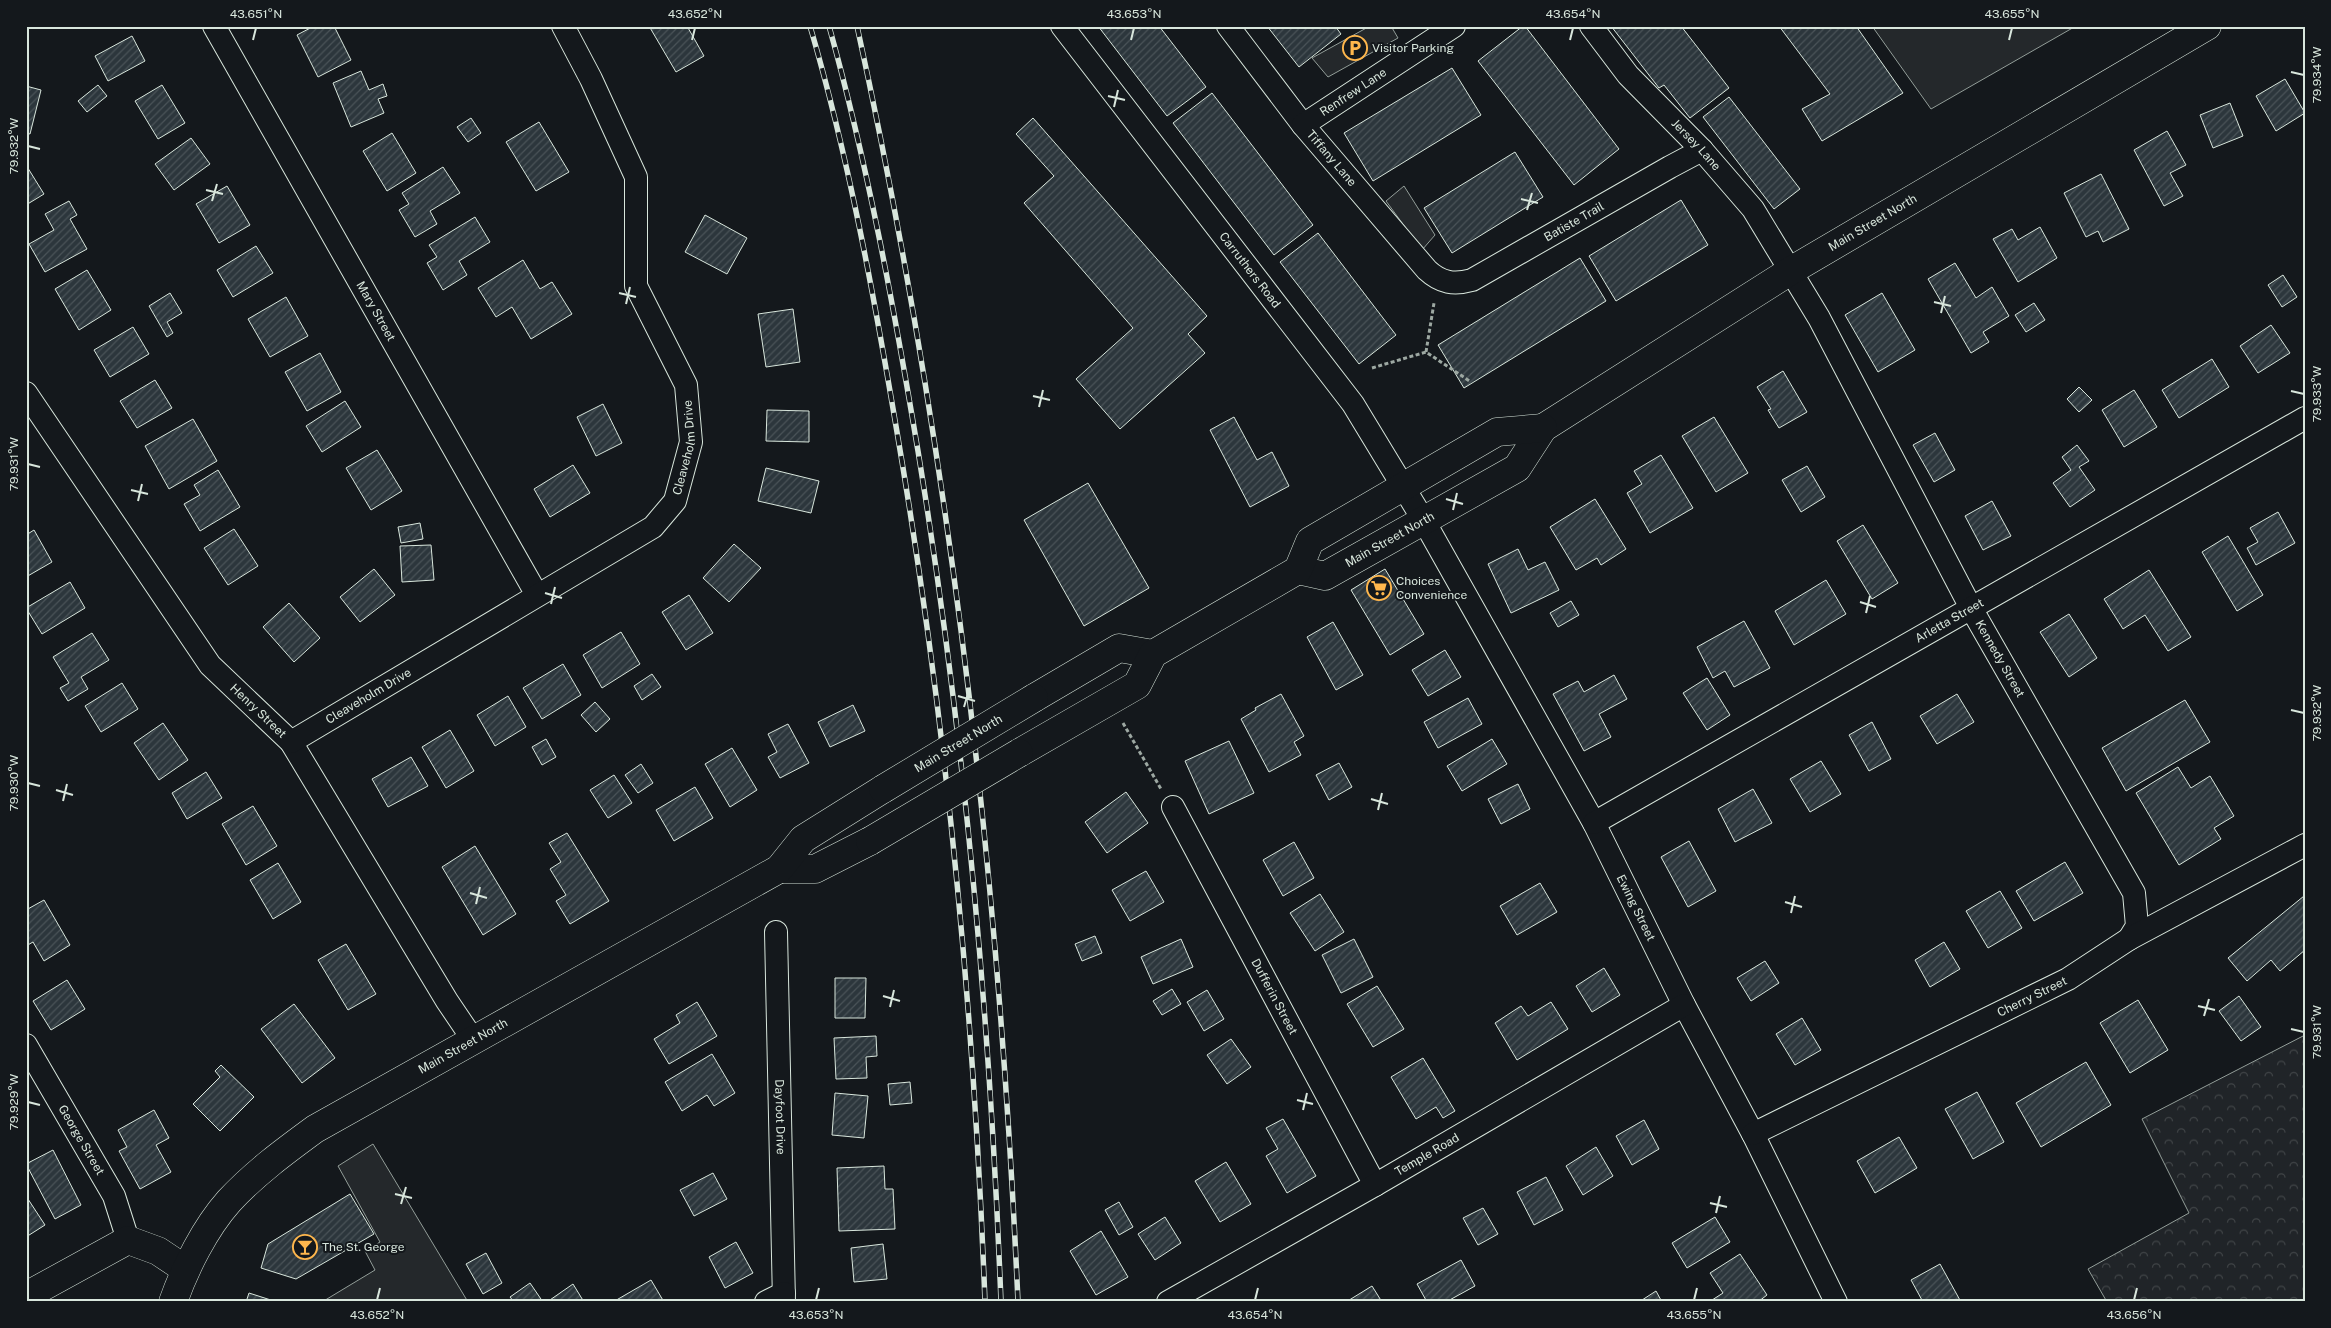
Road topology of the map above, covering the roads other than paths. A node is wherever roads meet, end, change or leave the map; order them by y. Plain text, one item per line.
1 (214, 26) edge
2 (563, 26) edge
3 (1062, 26) edge
4 (1228, 26) edge
5 (1454, 26) edge
6 (1591, 26) edge
7 (2207, 26) edge
8 (1303, 125) junction
9 (1702, 150) junction
10 (1792, 270) junction
11 (1439, 289) joint
12 (26, 392) edge
13 (2305, 418) edge
14 (1543, 428) junction
15 (1402, 485) junction
16 (1424, 521) junction
17 (1298, 570) junction
18 (537, 595) junction
19 (1971, 608) junction
20 (1153, 654) junction
21 (291, 742) junction
22 (1173, 807) road end
23 (1594, 823) junction
24 (2305, 845) edge
25 (779, 870) junction
26 (776, 932) dead end
27 (2129, 939) junction
28 (1684, 1005) junction
29 (474, 1041) junction
30 (26, 1045) edge
31 (1753, 1134) junction
32 (1375, 1185) junction
33 (128, 1240) junction
34 (185, 1269) junction
35 (26, 1296) edge
36 (778, 1299) edge
37 (1832, 1301) edge
38 (173, 1302) edge
39 (1168, 1302) edge

1 - 18 street, Mary Street
2 - 18 street, Cleaveholm Drive
3 - 15 street, Carruthers Road
4 - 8 street, Tiffany Lane
5 - 8 street, Renfrew Lane
6 - 9 street, Jersey Lane
7 - 10 main road, Main Street North
8 - 11 street, Tiffany Lane
9 - 10 street, Jersey Lane
9 - 11 street, Batiste Trail
10 - 14 main road, Main Street North
10 - 19 street, Kennedy Street
12 - 21 street, Henry Street
13 - 19 street, Arletta Street
14 - 15 main road, Main Street North
14 - 16 main road, Main Street North
15 - 16 street, Carruthers Road
15 - 17 main road, Main Street North
16 - 17 main road, Main Street North
16 - 23 street, Ewing Street
17 - 20 main road
18 - 21 street, Cleaveholm Drive
19 - 23 street, Arletta Street
19 - 27 street, Kennedy Street
20 - 25 main road, Main Street North, bridge
20 - 25 main road, Main Street North, bridge
21 - 29 street, Henry Street
22 - 32 street, Dufferin Street
23 - 28 street, Ewing Street
24 - 27 street, Cherry Street
25 - 29 main road, Main Street North
26 - 36 street, Dayfoot Drive
27 - 31 street, Cherry Street
28 - 31 street, Ewing Street
28 - 32 street, Temple Road
29 - 34 main road, Main Street North
30 - 33 street, George Street
31 - 37 street, Ewing Street
32 - 39 street, Temple Road
33 - 34 main road
33 - 35 main road
34 - 38 main road, Main Street North

